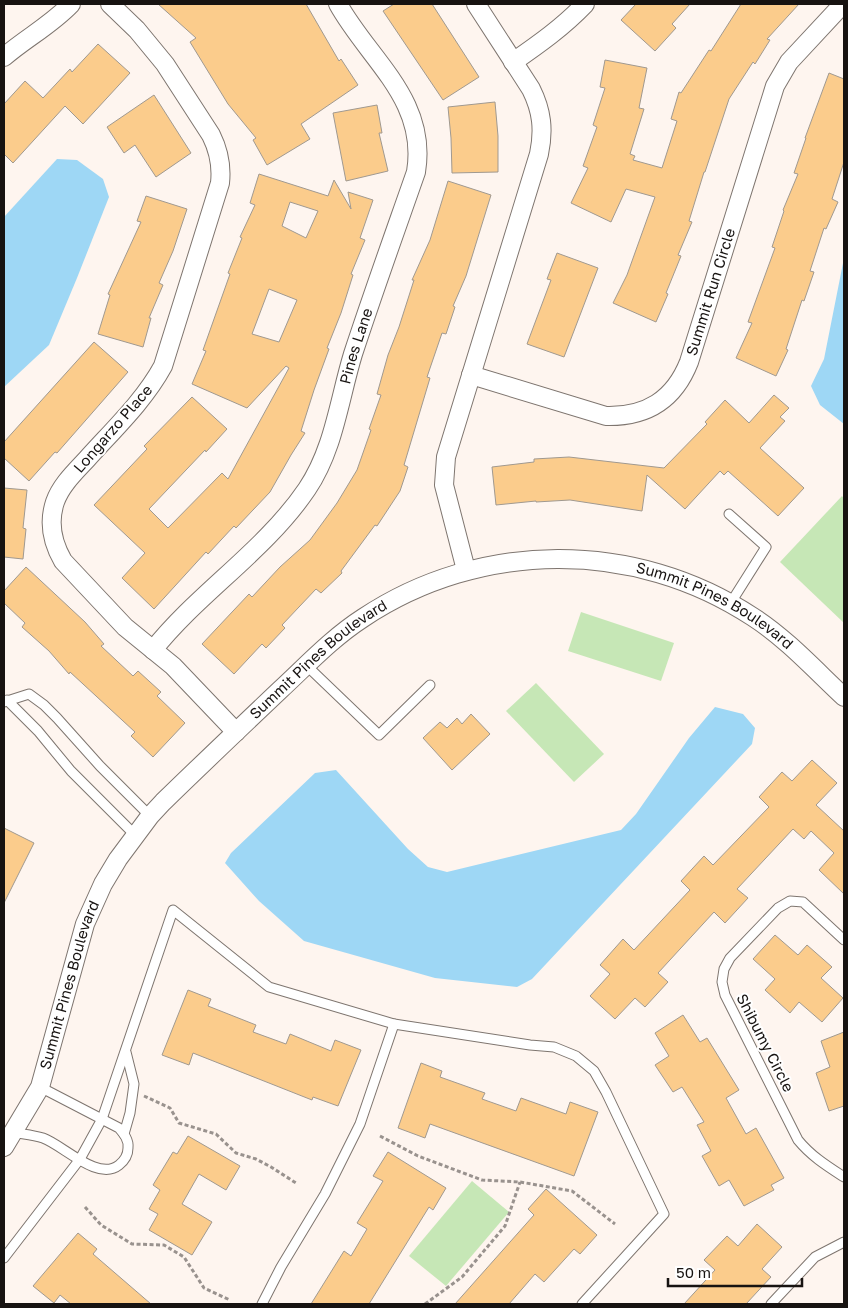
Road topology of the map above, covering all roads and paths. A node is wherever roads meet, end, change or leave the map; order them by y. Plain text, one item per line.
1 (71, 4) edge
2 (110, 4) edge
3 (338, 4) edge
4 (476, 4) edge
5 (585, 4) edge
6 (843, 4) edge
7 (4, 57) edge
8 (513, 62) junction
9 (471, 375) junction
10 (729, 514) dead end
11 (466, 570) junction
12 (730, 604) junction
13 (153, 650) junction
14 (306, 665) junction
15 (430, 685) dead end
16 (844, 697) edge
17 (6, 701) edge
18 (236, 732) junction
19 (150, 816) junction
20 (135, 835) junction
21 (844, 940) edge
22 (394, 1024) junction
23 (126, 1052) junction
24 (40, 1087) junction
25 (142, 1095) dead end
26 (102, 1119) junction
27 (124, 1134) junction
28 (380, 1136) dead end
29 (8, 1140) edge
30 (80, 1159) junction
31 (844, 1178) edge
32 (520, 1182) junction
33 (296, 1183) dead end
34 (84, 1207) dead end
35 (615, 1224) dead end
36 (844, 1242) edge
37 (4, 1258) edge
38 (230, 1300) dead end
39 (262, 1304) edge
40 (425, 1304) edge
41 (582, 1304) edge
42 (771, 1304) edge

1 - 7 street
2 - 13 street, Longarzo Place
3 - 13 street, Pines Lane
4 - 8 street
5 - 8 street
6 - 9 street, Summit Run Circle
8 - 9 street
9 - 11 street
10 - 12 lane
11 - 12 street, Summit Pines Boulevard
11 - 14 street, Summit Pines Boulevard
12 - 16 street, Summit Pines Boulevard
13 - 18 street, Longarzo Place
14 - 15 lane
14 - 18 street, Summit Pines Boulevard
17 - 19 lane
17 - 20 lane
18 - 19 street, Summit Pines Boulevard
19 - 20 street, Summit Pines Boulevard
20 - 24 street, Summit Pines Boulevard
21 - 31 lane, Shibumy Circle
22 - 23 lane
22 - 39 lane
22 - 41 lane
23 - 26 lane
23 - 27 lane
24 - 26 lane
24 - 29 street, Summit Pines Boulevard
25 - 33 path
26 - 27 lane
26 - 30 lane
27 - 30 lane
28 - 32 path
29 - 30 lane
30 - 37 lane
32 - 35 path
32 - 40 path
34 - 38 path
36 - 42 lane

